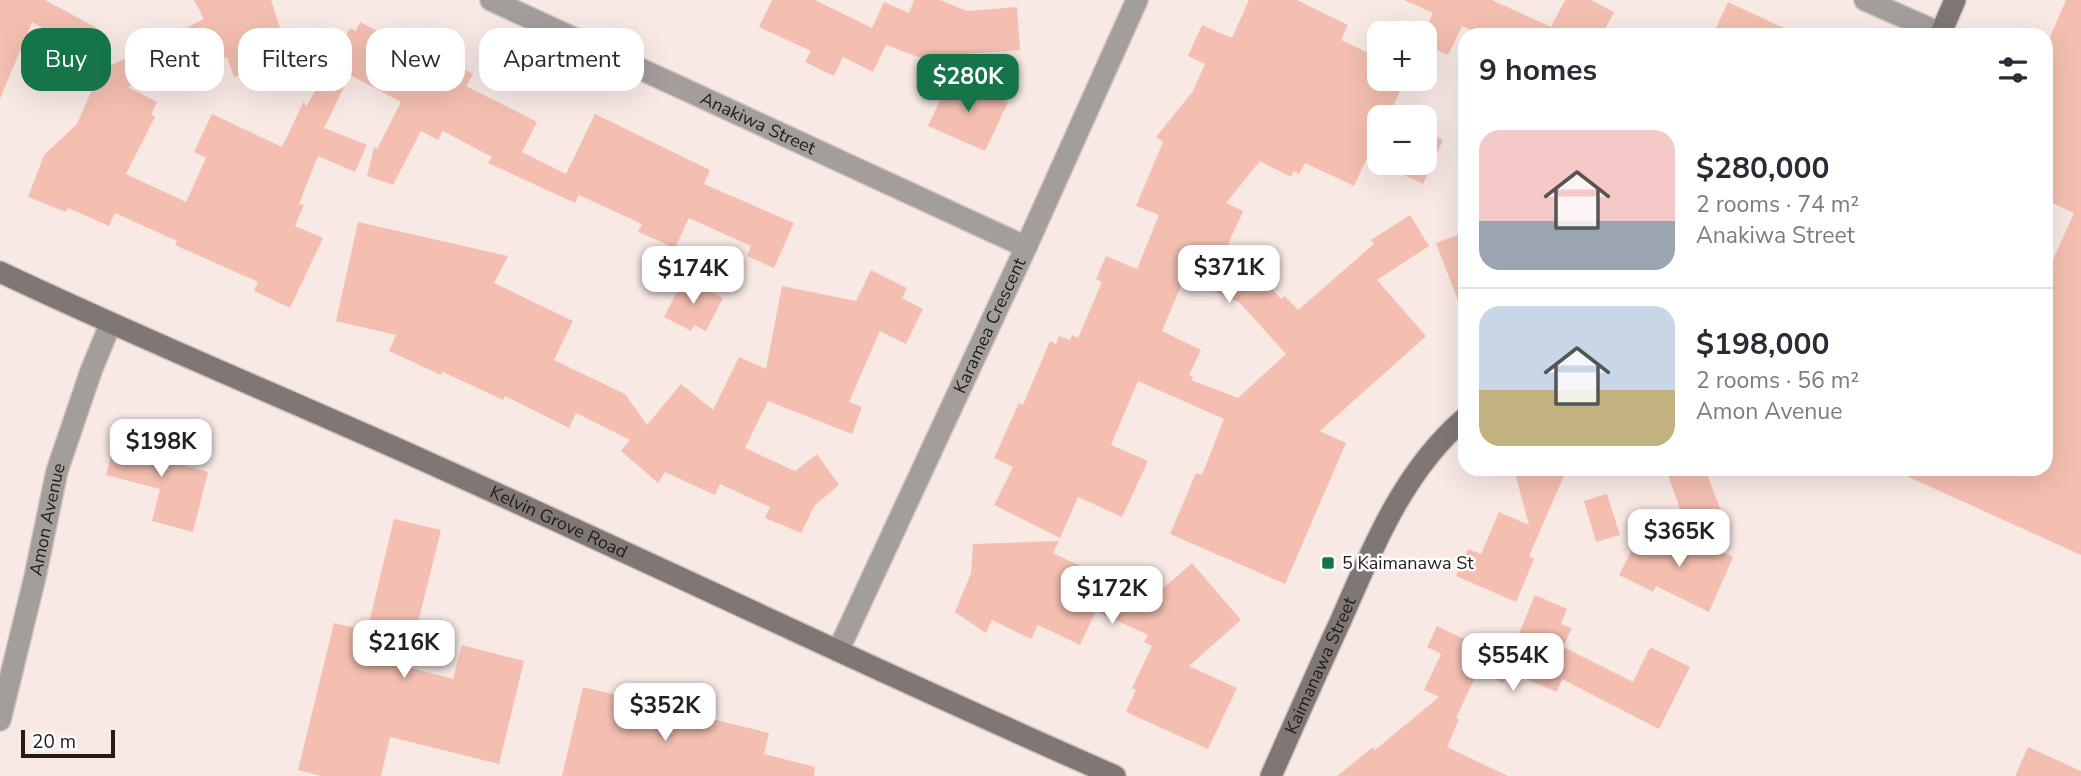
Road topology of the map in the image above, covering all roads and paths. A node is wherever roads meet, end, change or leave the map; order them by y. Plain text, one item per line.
1 (491, 0) edge
2 (1137, 0) edge
3 (1865, 0) edge
4 (1955, 0) edge
5 (1927, 28) edge
6 (1943, 28) edge
7 (1026, 247) junction
8 (0, 272) edge
9 (110, 324) junction
10 (1458, 424) edge
11 (838, 651) junction
12 (0, 720) edge
13 (1115, 776) edge
14 (1271, 776) edge

1 - 7 street, Anakiwa Street
2 - 7 street, Karamea Crescent
3 - 5 street
4 - 6 main road
7 - 11 street, Karamea Crescent
8 - 9 main road, Kelvin Grove Road
9 - 11 main road, Kelvin Grove Road
9 - 12 street, Amon Avenue
10 - 14 main road, Kaimanawa Street
11 - 13 main road, Kelvin Grove Road

